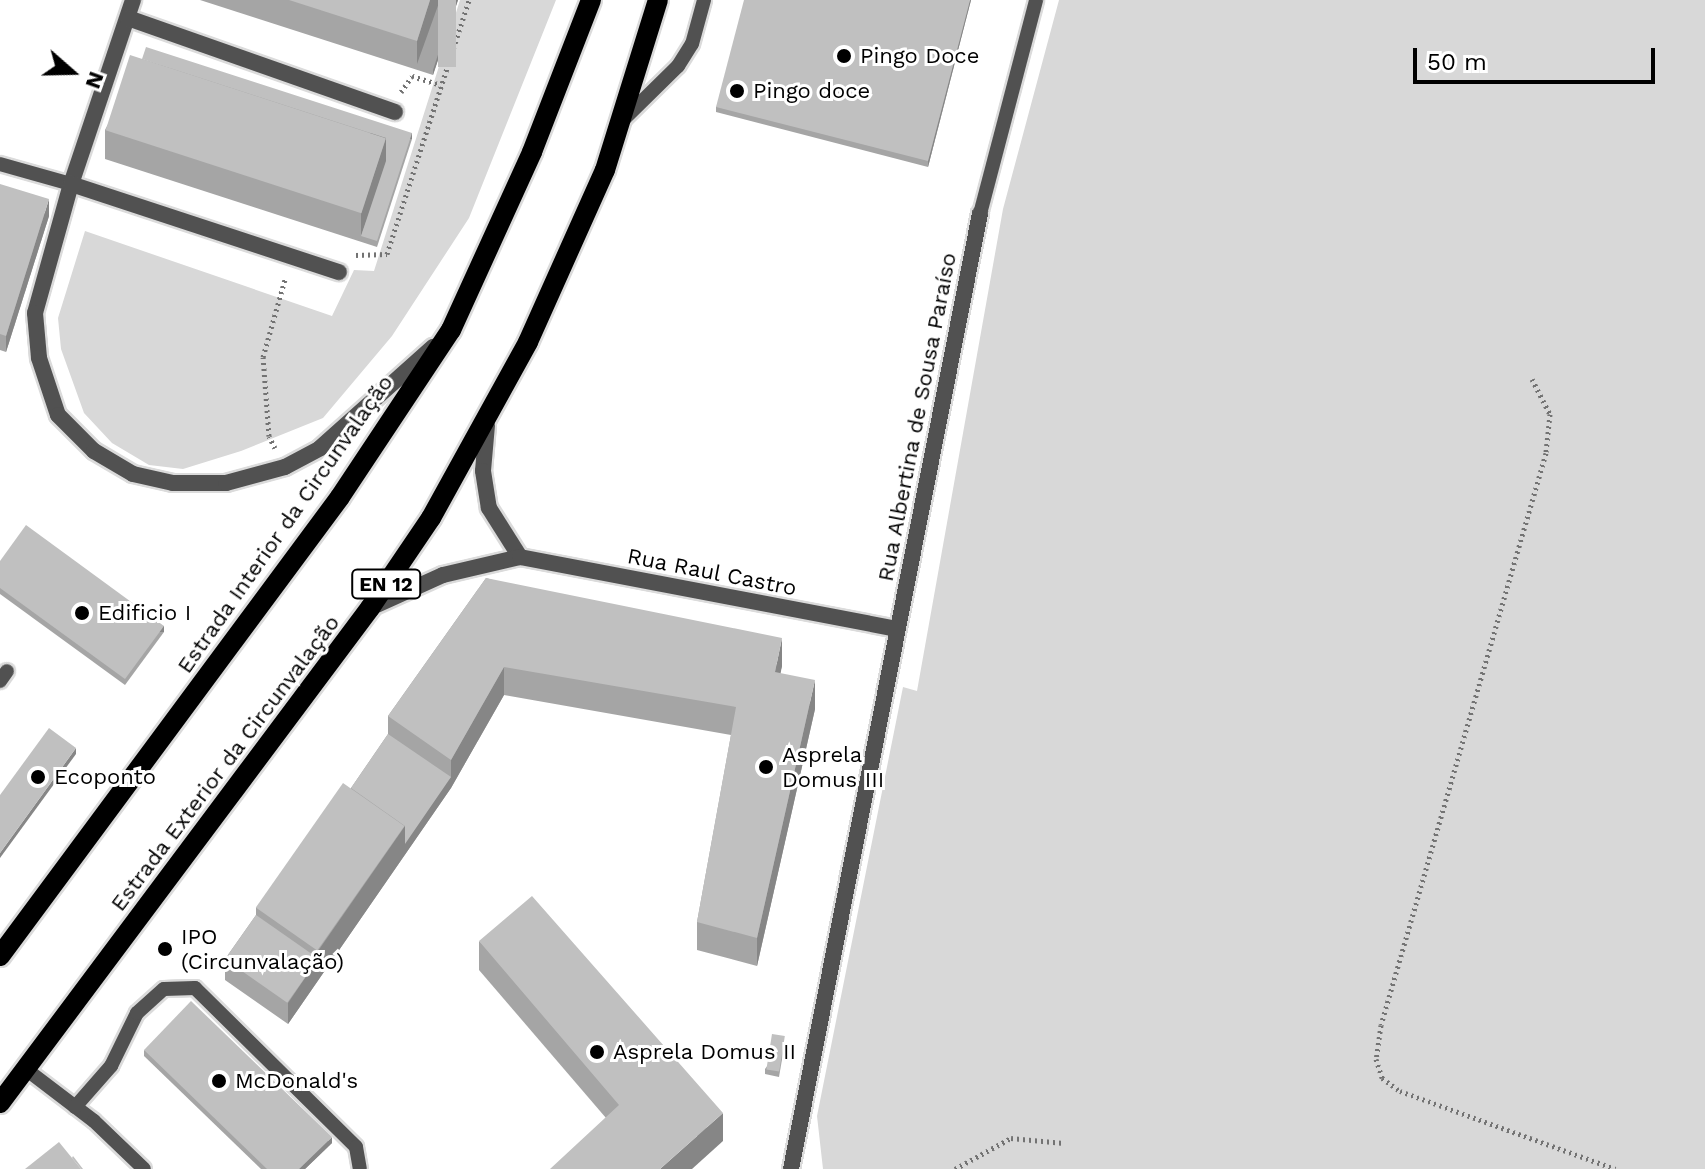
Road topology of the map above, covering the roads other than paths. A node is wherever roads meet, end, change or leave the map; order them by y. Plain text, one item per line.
1 (133, 0) edge
2 (591, 0) edge
3 (658, 0) edge
4 (704, 0) edge
5 (1036, 0) edge
6 (128, 18) junction
7 (395, 112) road end
8 (620, 123) junction
9 (0, 164) edge
10 (71, 184) junction
11 (980, 214) joint
12 (339, 272) road end
13 (451, 330) junction
14 (488, 414) junction
15 (520, 557) junction
16 (370, 608) junction
17 (896, 629) junction
18 (0, 956) edge
19 (27, 1070) junction
20 (0, 1103) edge
21 (75, 1107) junction
22 (144, 1169) edge
23 (360, 1169) edge
24 (791, 1169) edge

1 - 6 street
2 - 13 main road, Estrada Interior da Circunvalação
3 - 8 main road, Estrada Exterior da Circunvalação / EN 12
4 - 8 lane
5 - 11 lane
6 - 7 street
6 - 10 street
8 - 14 main road, Estrada Exterior da Circunvalação / EN 12
9 - 10 lane
10 - 12 street
10 - 13 street
11 - 17 street, Rua Albertina de Sousa Paraíso
13 - 18 main road, Estrada Interior da Circunvalação
14 - 15 street
14 - 16 main road, Estrada Exterior da Circunvalação / EN 12
15 - 16 street, Rua Raul Castro
15 - 17 street, Rua Raul Castro
16 - 19 main road, Estrada Exterior da Circunvalação / EN 12
17 - 24 street, Rua Albertina de Sousa Paraíso
19 - 20 main road, Estrada Exterior da Circunvalação / EN 12
19 - 21 lane
21 - 22 lane
21 - 23 lane

